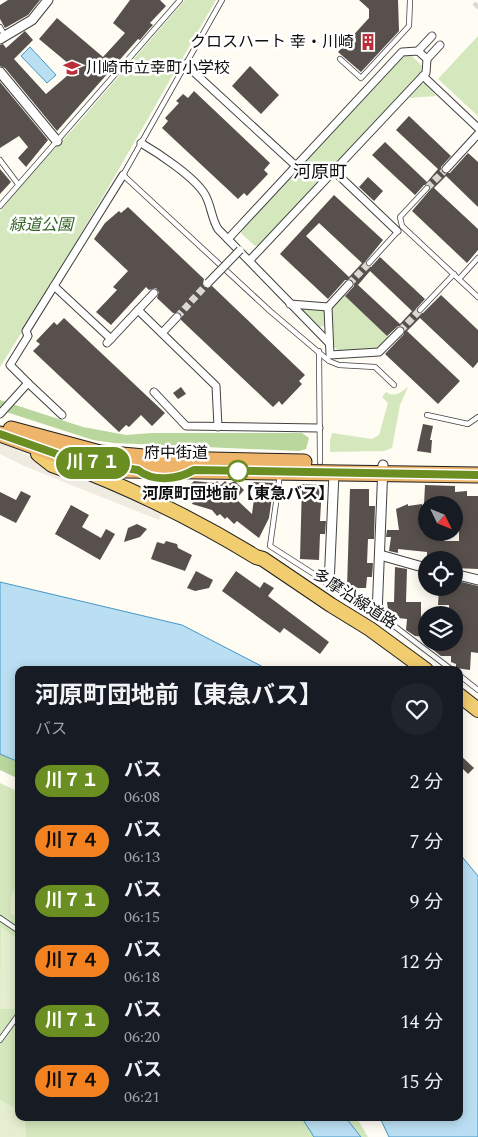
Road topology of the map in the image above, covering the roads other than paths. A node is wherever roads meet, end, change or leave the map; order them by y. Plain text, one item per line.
1 (180, 0) edge
2 (222, 0) edge
3 (410, 0) edge
4 (46, 1) edge
5 (0, 28) edge
6 (432, 36) dead end
7 (3, 37) edge
8 (440, 45) dead end
9 (418, 51) junction
10 (340, 59) dead end
11 (427, 59) junction
12 (185, 64) junction
13 (0, 72) edge
14 (423, 76) junction
15 (478, 128) edge
16 (478, 134) edge
17 (57, 141) junction
18 (140, 143) junction
19 (0, 160) edge
20 (296, 166) junction
21 (446, 168) tunnel mouth
22 (334, 171) junction
23 (123, 175) junction
24 (18, 184) junction
25 (427, 188) tunnel mouth
26 (0, 206) edge
27 (400, 229) junction
28 (228, 239) junction
29 (240, 250) junction
30 (478, 258) edge
31 (250, 260) junction
32 (369, 262) tunnel mouth
33 (454, 274) junction
34 (459, 278) junction
35 (208, 283) tunnel mouth
36 (349, 284) tunnel mouth
37 (54, 286) junction
38 (154, 293) dead end
39 (478, 297) edge
40 (290, 304) junction
41 (328, 307) junction
42 (138, 310) junction
43 (420, 310) tunnel mouth
44 (177, 317) tunnel mouth
45 (400, 331) tunnel mouth
46 (162, 333) junction
47 (329, 343) junction
48 (320, 351) junction
49 (28, 383) junction
50 (394, 385) dead end
51 (154, 392) dead end
52 (0, 414) edge
53 (62, 415) dead end
54 (427, 415) dead end
55 (478, 417) edge
56 (0, 425) edge
57 (218, 427) junction
58 (319, 428) junction
59 (0, 434) edge
60 (18, 436) junction
61 (86, 467) junction
62 (478, 467) edge
63 (325, 469) junction
64 (383, 469) junction
65 (280, 472) junction
66 (478, 475) edge
67 (380, 555) junction
68 (263, 559) junction
69 (418, 566) edge
70 (463, 576) edge
71 (478, 580) edge
72 (329, 585) junction
73 (377, 615) junction
74 (421, 666) edge
75 (447, 666) edge
76 (463, 678) edge
77 (478, 690) edge
78 (463, 698) edge
79 (478, 710) edge
80 (0, 918) edge
81 (15, 928) edge
82 (15, 1019) edge
83 (0, 1040) edge

1 - 17 lane
2 - 12 lane
3 - 10 lane
4 - 7 street
5 - 7 lane
6 - 9 street
8 - 11 street
9 - 11 street
9 - 20 street
11 - 14 street
12 - 18 lane
12 - 20 street
13 - 17 street
14 - 15 street
14 - 22 street
16 - 21 street
17 - 24 lane
18 - 23 lane
18 - 28 street
19 - 24 lane
20 - 28 street
22 - 27 street
22 - 31 street
23 - 37 street
23 - 48 lane
24 - 26 lane
25 - 27 lane
27 - 32 lane
27 - 33 lane
28 - 29 street
29 - 31 street
29 - 35 street, bridge
30 - 34 lane
31 - 40 street
33 - 34 lane
33 - 43 lane
34 - 39 lane
36 - 41 street
37 - 42 street
37 - 49 street
38 - 42 street
40 - 41 street
40 - 47 street
41 - 47 street
42 - 46 street
44 - 46 street
45 - 47 street
46 - 57 street
48 - 50 lane
48 - 58 lane
49 - 52 street
49 - 53 street
51 - 57 street
54 - 55 lane
56 - 60 highway, 府中街道
57 - 58 street
58 - 63 lane
59 - 60 highway, 府中街道
60 - 61 highway, 府中街道
60 - 61 main road
60 - 63 highway, 府中街道
61 - 65 highway, 府中街道
61 - 68 main road, 多摩沿線道路
61 - 68 main road, 多摩沿線道路
62 - 64 highway, 府中街道
63 - 64 highway, 府中街道
63 - 65 highway, 府中街道
63 - 72 street
64 - 66 highway, 府中街道
64 - 67 street
65 - 72 lane
67 - 69 street
67 - 73 street
68 - 74 main road, 多摩沿線道路
70 - 71 street
72 - 73 lane
73 - 75 lane
76 - 77 lane
78 - 79 main road
80 - 81 lane
82 - 83 lane

